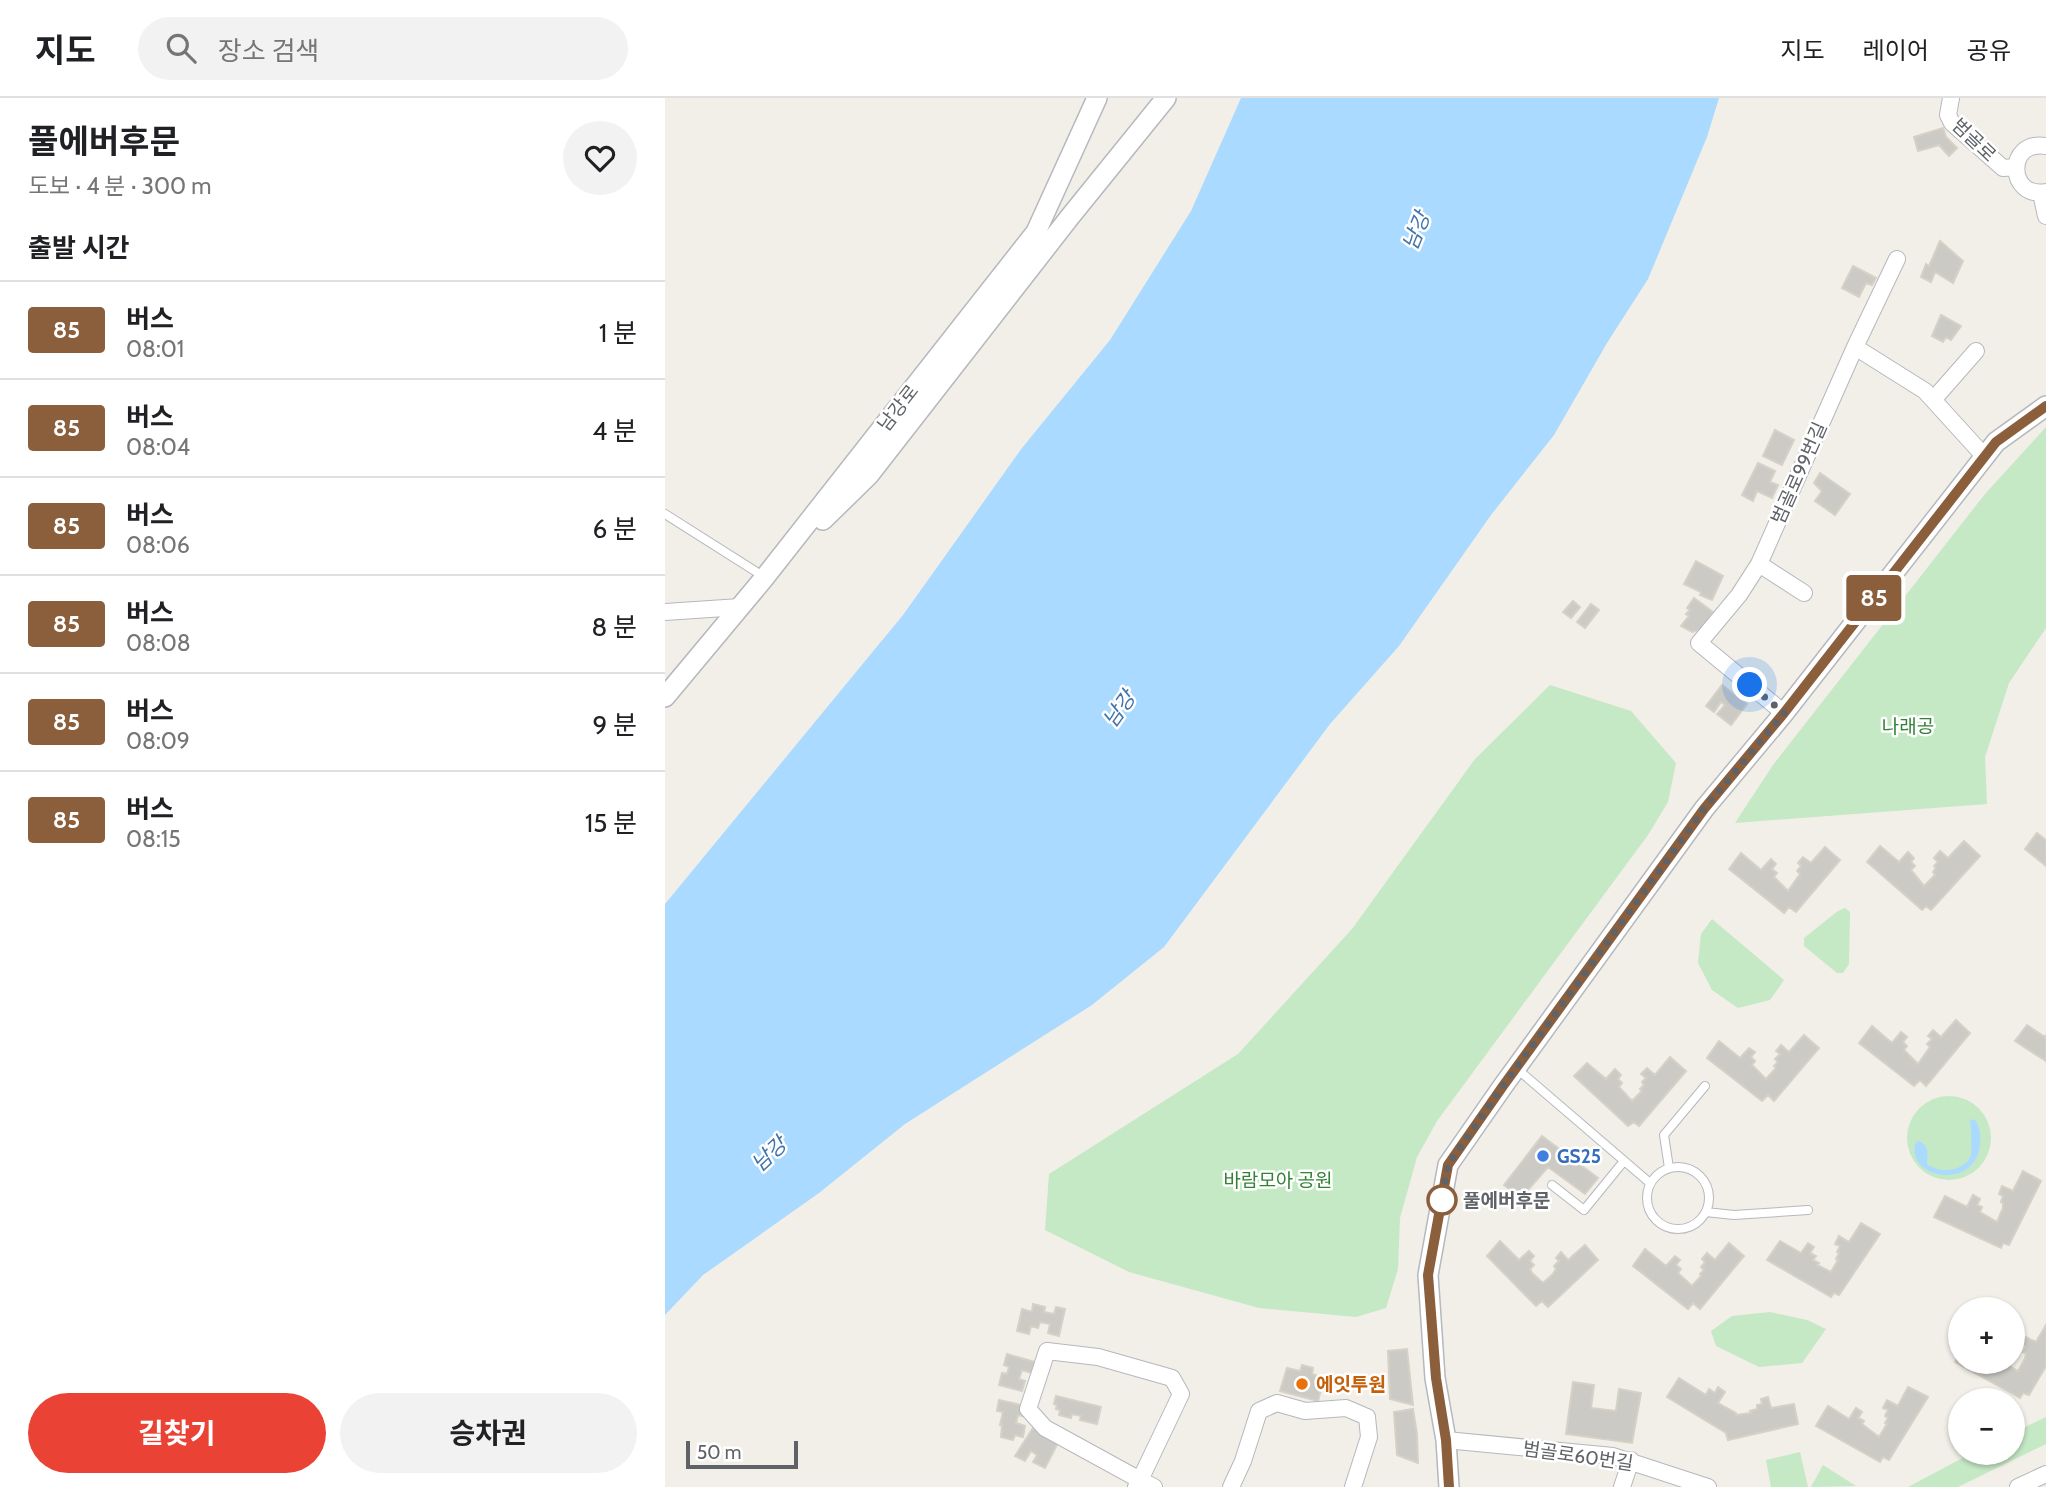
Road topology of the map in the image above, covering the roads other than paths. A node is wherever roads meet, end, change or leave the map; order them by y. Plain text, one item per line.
1 (1097, 98) edge
2 (1166, 98) edge
3 (1951, 98) edge
4 (2046, 146) edge
5 (2016, 167) junction
6 (2043, 192) edge
7 (2046, 216) edge
8 (1897, 258) dead end
9 (1855, 347) junction
10 (1976, 351) dead end
11 (1933, 400) junction
12 (2046, 406) edge
13 (1985, 457) junction
14 (665, 514) edge
15 (1759, 564) junction
16 (765, 577) junction
17 (1804, 593) dead end
18 (740, 607) junction
19 (665, 612) edge
20 (665, 697) edge
21 (1784, 713) junction
22 (1516, 1068) junction
23 (1705, 1086) dead end
24 (1624, 1161) junction
25 (1669, 1168) junction
26 (1650, 1183) junction
27 (1552, 1185) dead end
28 (1808, 1210) dead end
29 (1706, 1212) junction
30 (1446, 1440) junction
31 (1630, 1460) junction
32 (1143, 1485) edge
33 (1231, 1487) edge
34 (1353, 1487) edge
35 (1449, 1487) edge
36 (1622, 1487) edge
37 (1708, 1487) edge

1 - 16 street, 남강로
2 - 16 street
3 - 5 street, 범골로
4 - 5 street, 범골로
5 - 6 street, 범골로
6 - 7 street, 범골로
8 - 9 street, 범골로99번길
9 - 11 street
9 - 15 street, 범골로99번길
10 - 11 street
11 - 13 street
12 - 13 street
13 - 21 street
14 - 16 lane
15 - 17 street
15 - 21 street, 범골로99번길
16 - 18 street, 남강로
18 - 19 street
18 - 20 street, 남강로
21 - 22 street
22 - 24 lane
22 - 30 street
23 - 25 lane
24 - 26 lane
24 - 27 lane
25 - 26 lane
25 - 29 lane
26 - 29 lane
28 - 29 lane
30 - 31 street, 범골로60번길
30 - 35 street
31 - 36 street
31 - 37 street, 범골로60번길
32 - 32 street
33 - 34 street

